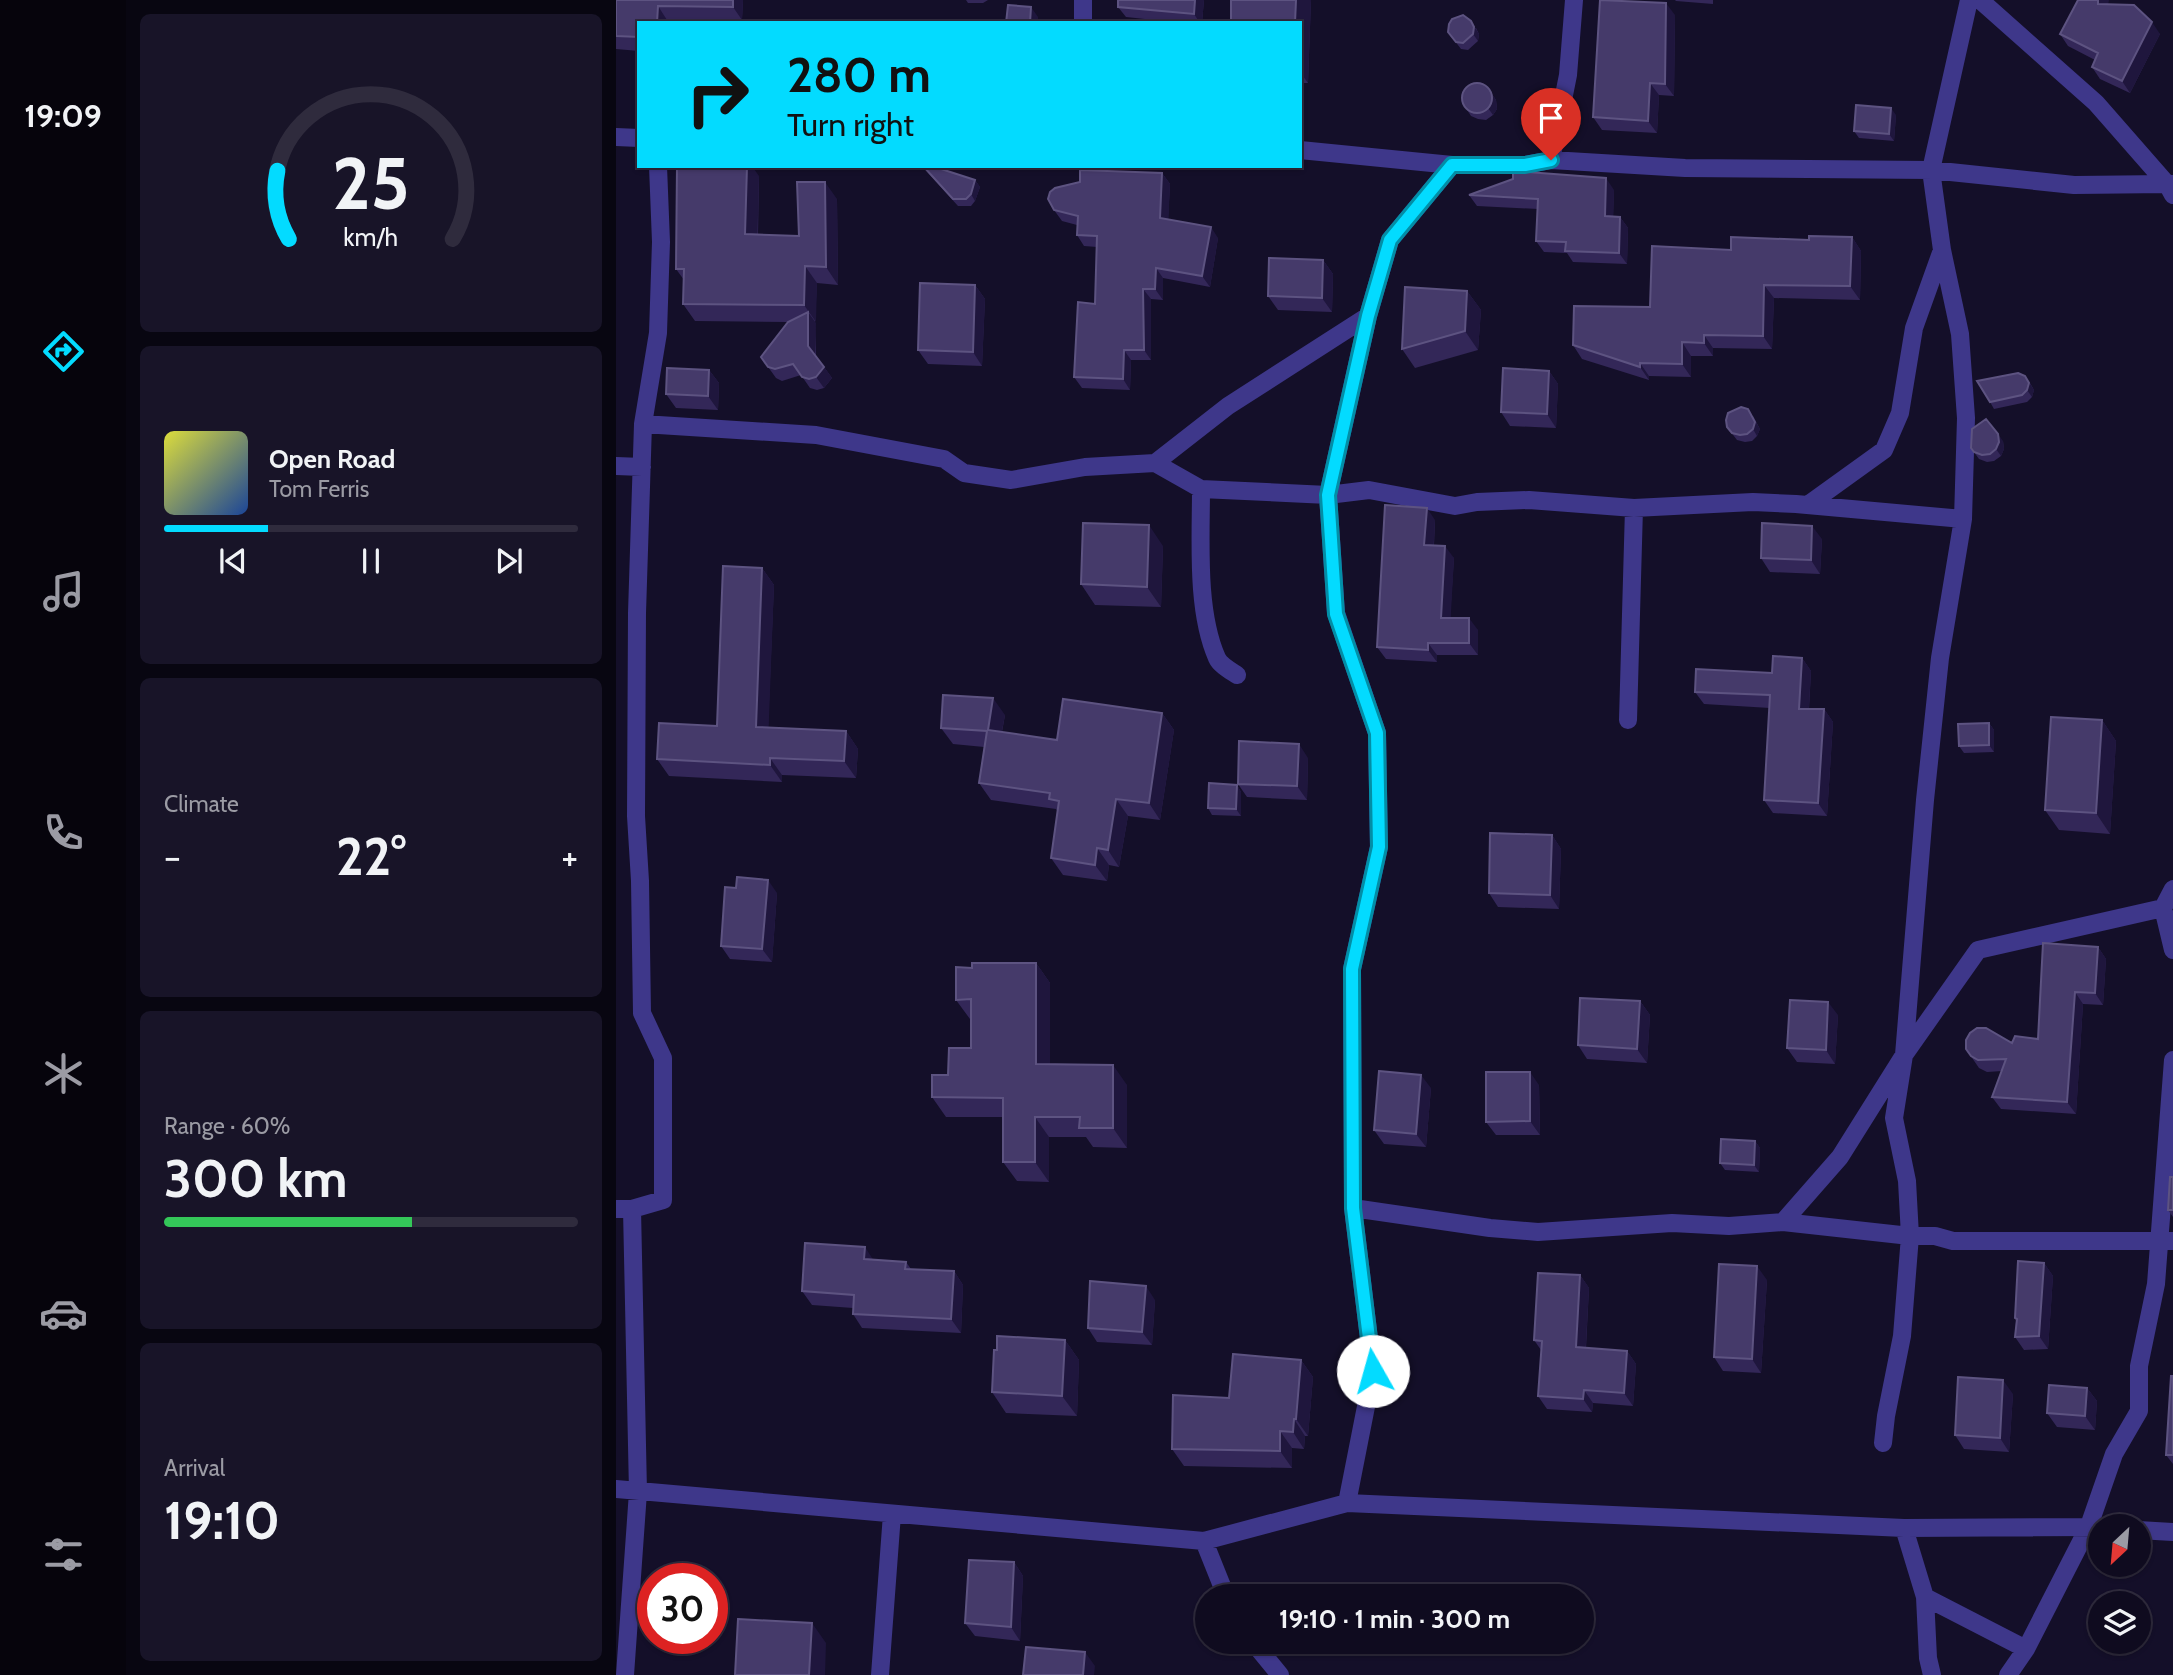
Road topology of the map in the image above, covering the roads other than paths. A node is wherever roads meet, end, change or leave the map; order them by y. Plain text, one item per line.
1 (1083, 0) edge
2 (1574, 0) edge
3 (1969, 0) edge
4 (1980, 0) edge
5 (1083, 21) edge
6 (616, 137) edge
7 (637, 138) edge
8 (1302, 150) edge
9 (1551, 160) junction
10 (1452, 165) junction
11 (658, 168) edge
12 (1931, 170) junction
13 (2171, 188) edge
14 (1942, 250) junction
15 (1368, 316) junction
16 (643, 424) junction
17 (1155, 463) junction
18 (616, 466) edge
19 (642, 467) junction
20 (1201, 489) junction
21 (1328, 495) junction
22 (1809, 505) junction
23 (1634, 508) junction
24 (1964, 519) junction
25 (1237, 676) dead end
26 (1628, 720) dead end
27 (2173, 889) edge
28 (2162, 908) junction
29 (2173, 950) edge
30 (1904, 1055) junction
31 (2173, 1060) edge
32 (1353, 1208) junction
33 (624, 1209) edge
34 (1783, 1222) junction
35 (1910, 1236) junction
36 (2166, 1240) edge
37 (1883, 1443) dead end
38 (616, 1489) edge
39 (638, 1492) junction
40 (1347, 1503) junction
41 (892, 1514) junction
42 (2098, 1514) edge
43 (2088, 1527) edge
44 (1904, 1528) junction
45 (2151, 1531) edge
46 (2173, 1532) edge
47 (2088, 1538) edge
48 (1204, 1541) junction
49 (1221, 1584) edge
50 (1925, 1597) junction
51 (2026, 1649) junction
52 (1263, 1654) edge
53 (625, 1675) edge
54 (880, 1675) edge
55 (1280, 1675) edge
56 (1932, 1675) edge
57 (2008, 1675) edge

1 - 5 street
2 - 9 street
3 - 12 street
4 - 13 street
6 - 7 street
8 - 10 street
9 - 10 street
9 - 12 street
10 - 15 street
11 - 16 street
12 - 13 street
12 - 14 street
14 - 22 street
14 - 24 street
15 - 17 street
15 - 21 street
16 - 17 street
16 - 19 street
17 - 20 street
18 - 19 street
19 - 33 street
20 - 21 street
20 - 25 street
21 - 23 street
21 - 32 street
22 - 23 street
22 - 24 street
23 - 26 street
24 - 30 street
27 - 28 street
28 - 29 street
28 - 30 street
30 - 34 street
30 - 35 street
31 - 36 street
32 - 34 street
32 - 40 street
33 - 39 street
34 - 35 street
35 - 36 street
35 - 37 street
36 - 42 street
38 - 39 street
39 - 41 street
39 - 53 street
40 - 44 street
40 - 48 street
41 - 48 street
41 - 54 street
43 - 44 street
44 - 50 street
45 - 46 street
47 - 51 street
48 - 49 street
50 - 51 street
50 - 56 street
51 - 57 street
52 - 55 street

